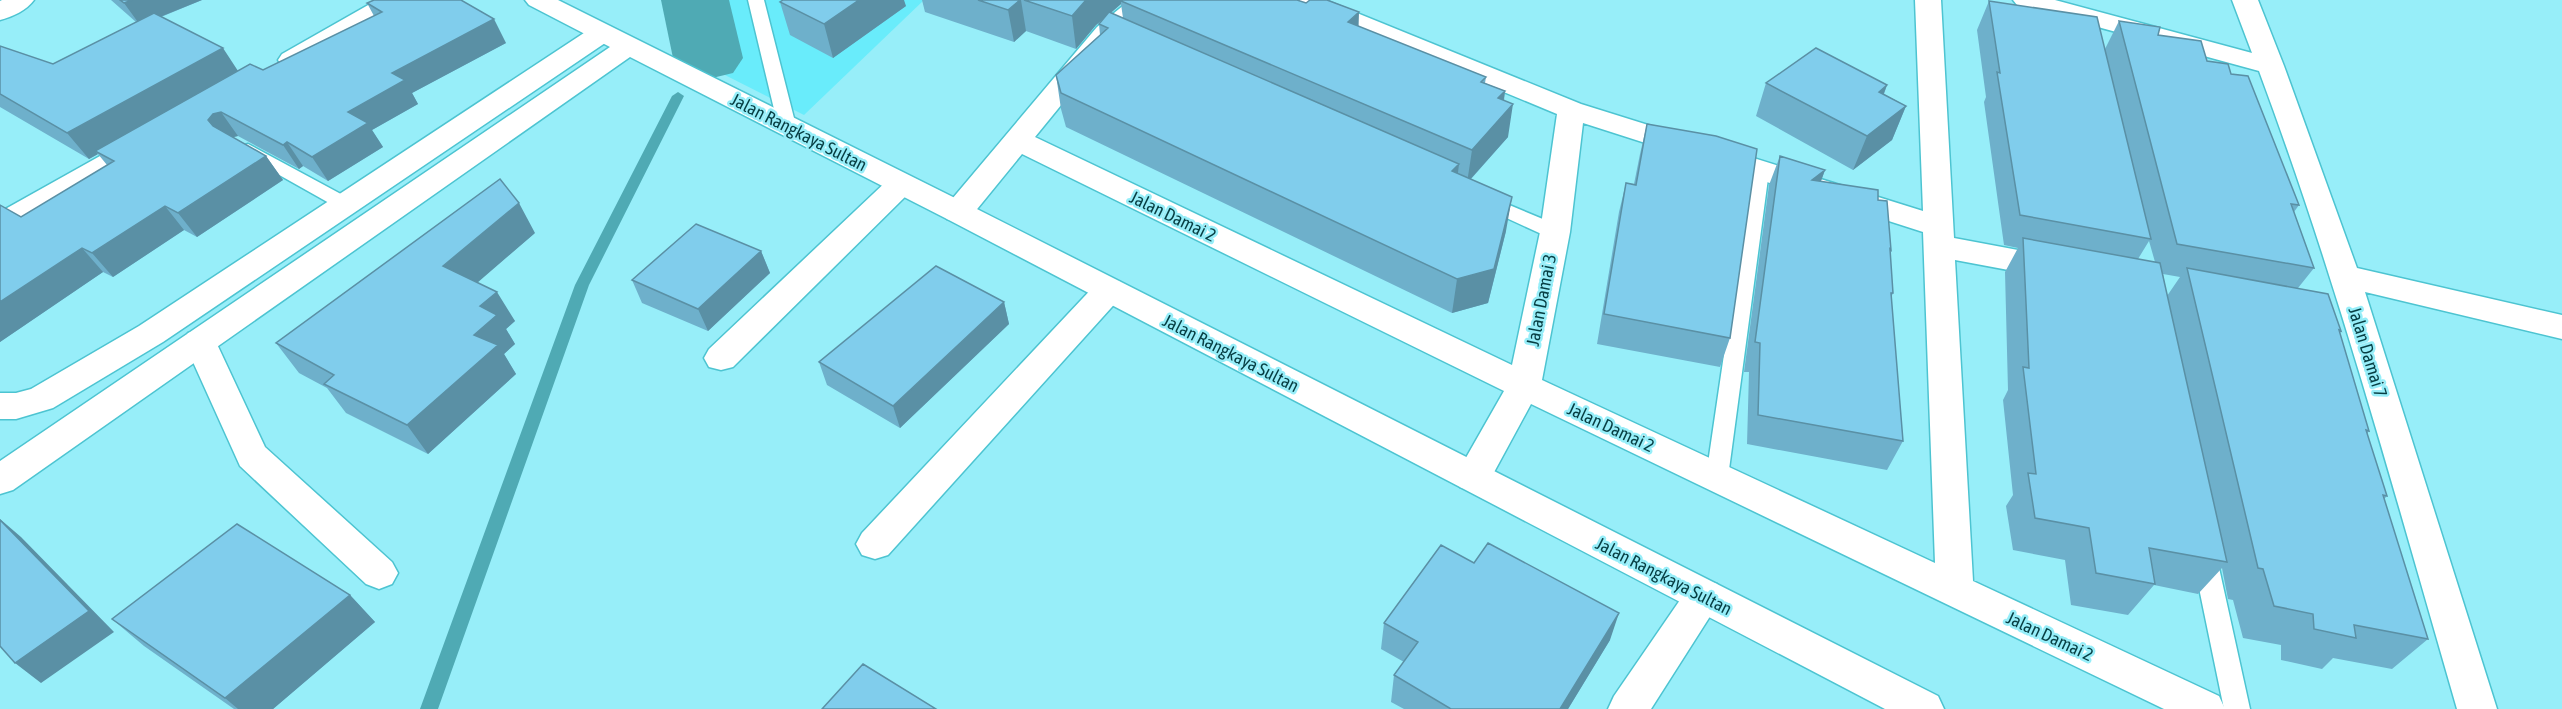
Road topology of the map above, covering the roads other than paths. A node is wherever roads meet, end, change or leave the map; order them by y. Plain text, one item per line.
1 (21, 0) edge
2 (396, 0) edge
3 (538, 0) edge
4 (756, 0) edge
5 (1144, 0) edge
6 (1303, 0) edge
7 (1928, 0) edge
8 (2026, 0) edge
9 (2245, 0) edge
10 (0, 12) edge
11 (615, 39) junction
12 (2271, 66) junction
13 (271, 71) edge
14 (1571, 110) junction
15 (787, 126) junction
16 (167, 130) edge
17 (1019, 141) junction
18 (237, 144) edge
19 (1760, 171) junction
20 (901, 184) junction
21 (1467, 193) edge
22 (345, 204) junction
23 (958, 212) junction
24 (0, 225) edge
25 (1555, 232) junction
26 (1938, 236) junction
27 (2079, 273) edge
28 (2344, 276) junction
29 (1109, 290) junction
30 (2325, 319) edge
31 (2360, 325) junction
32 (2562, 327) edge
33 (200, 342) junction
34 (721, 358) dead end
35 (1524, 386) junction
36 (0, 406) edge
37 (1473, 477) junction
38 (1718, 477) junction
39 (0, 480) edge
40 (2201, 537) edge
41 (875, 544) dead end
42 (379, 573) dead end
43 (1955, 591) junction
44 (1704, 596) junction
45 (1628, 709) edge
46 (1924, 709) edge
47 (2205, 709) edge
48 (2237, 709) edge
49 (2477, 709) edge

1 - 10 street
2 - 13 street
3 - 11 street, Jalan Rangkaya Sultan
4 - 15 lane
5 - 17 street
6 - 14 street
7 - 26 street
8 - 12 street
9 - 12 street, Jalan Damai 7
11 - 15 street, Jalan Rangkaya Sultan
11 - 22 street
11 - 33 street
12 - 28 street, Jalan Damai 7
14 - 19 street
14 - 25 street, Jalan Damai 3
15 - 20 street, Jalan Rangkaya Sultan
16 - 24 street
17 - 23 street
17 - 35 street, Jalan Damai 2
18 - 22 lane
19 - 26 street
19 - 38 lane
20 - 23 street, Jalan Rangkaya Sultan
20 - 34 street
21 - 25 lane
22 - 36 street
23 - 29 street, Jalan Rangkaya Sultan
25 - 35 street, Jalan Damai 3
26 - 27 street
26 - 43 street
28 - 31 street, Jalan Damai 7
28 - 32 street
29 - 37 street, Jalan Rangkaya Sultan
29 - 41 street
30 - 31 street
31 - 49 street, Jalan Damai 7
33 - 39 street
33 - 42 street
35 - 37 street, Jalan Damai 3
35 - 38 street, Jalan Damai 2
37 - 44 street, Jalan Rangkaya Sultan
38 - 43 street, Jalan Damai 2
40 - 48 lane
43 - 47 street, Jalan Damai 2
44 - 45 street
44 - 46 street, Jalan Rangkaya Sultan

